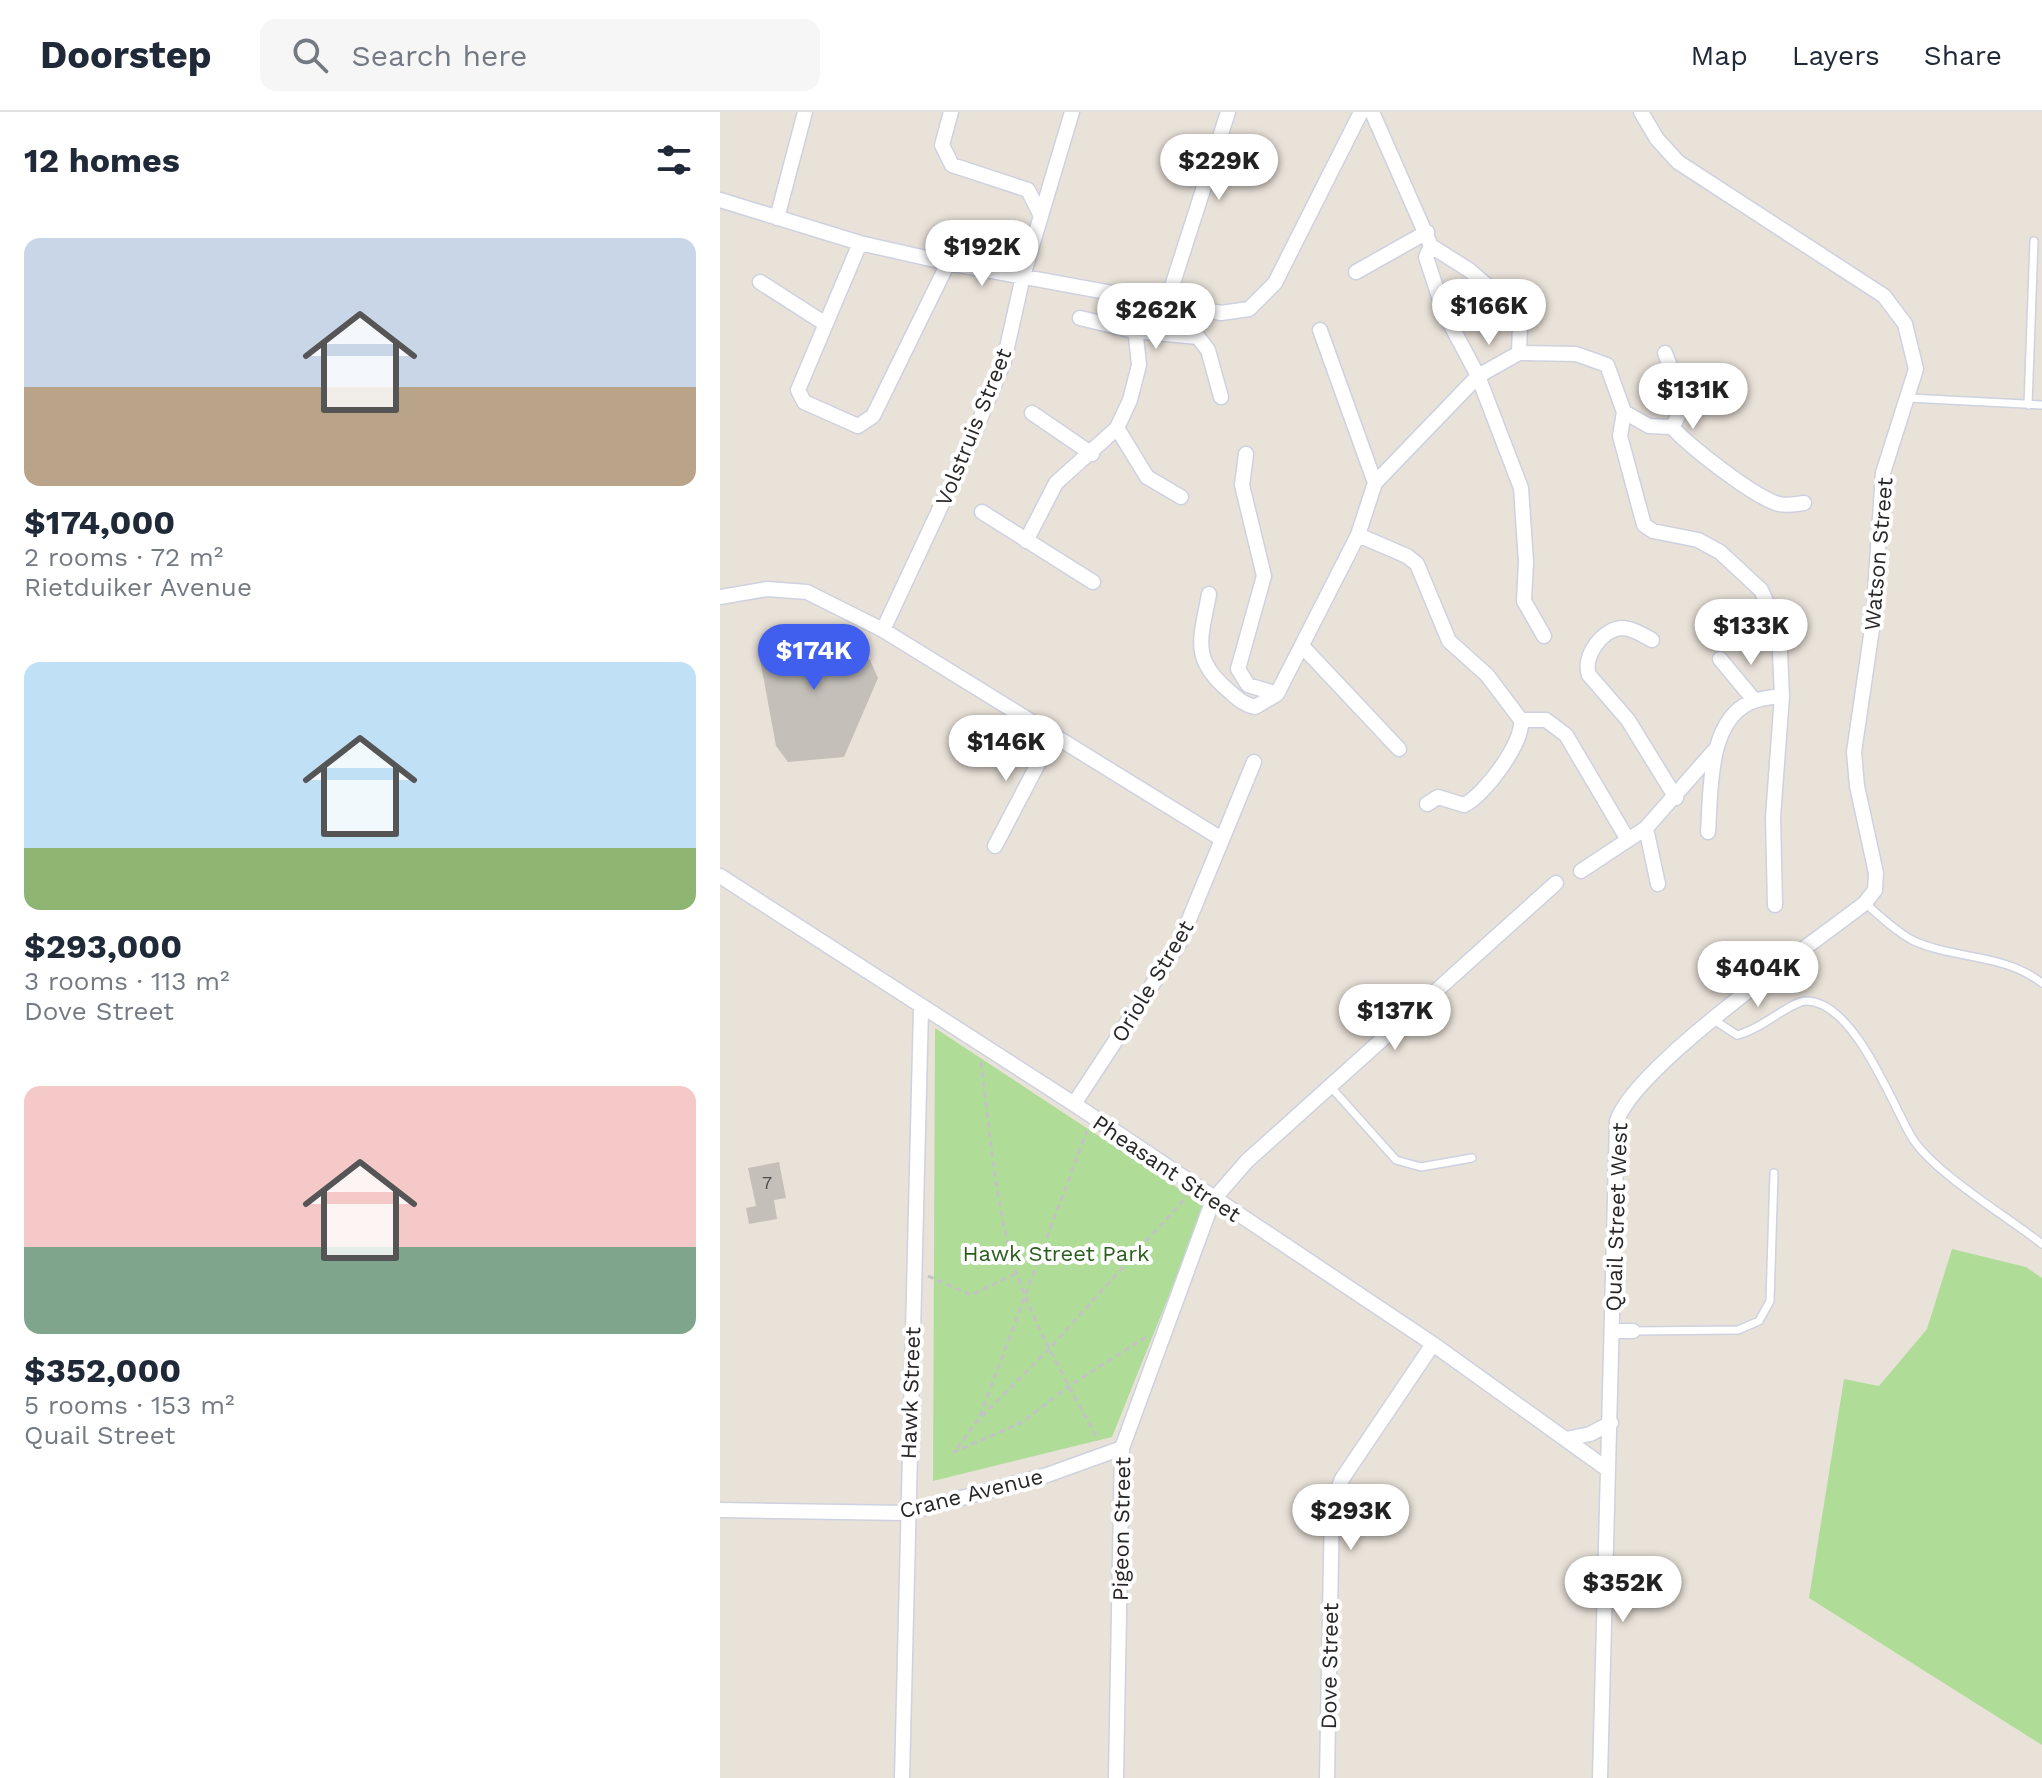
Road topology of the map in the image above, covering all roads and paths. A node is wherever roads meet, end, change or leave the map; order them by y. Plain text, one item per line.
1 (805, 112) edge
2 (951, 112) edge
3 (1072, 112) edge
4 (1228, 112) edge
5 (1361, 112) edge
6 (1372, 112) edge
7 (1641, 112) edge
8 (720, 200) edge
9 (1041, 217) junction
10 (777, 218) junction
11 (1429, 239) junction
12 (2034, 241) dead end
13 (860, 243) junction
14 (948, 263) junction
15 (1356, 272) dead end
16 (1023, 276) junction
17 (760, 282) dead end
18 (1132, 299) junction
19 (1166, 305) junction
20 (1080, 318) dead end
21 (824, 323) junction
22 (1320, 330) dead end
23 (1134, 331) junction
24 (1519, 353) junction
25 (1665, 353) dead end
26 (1478, 376) junction
27 (1221, 397) dead end
28 (1909, 398) junction
29 (2028, 405) junction
30 (2042, 405) edge
31 (1624, 412) junction
32 (1032, 413) dead end
33 (1672, 427) junction
34 (1117, 428) junction
35 (1092, 454) junction
36 (1246, 454) dead end
37 (1375, 483) junction
38 (1181, 497) dead end
39 (1804, 503) dead end
40 (982, 512) dead end
41 (1358, 535) junction
42 (1026, 541) junction
43 (1093, 582) dead end
44 (1209, 594) dead end
45 (720, 597) edge
46 (883, 630) junction
47 (1544, 636) dead end
48 (1652, 640) dead end
49 (1303, 647) junction
50 (1720, 659) dead end
51 (1277, 694) junction
52 (1782, 696) junction
53 (1754, 700) junction
54 (1521, 720) junction
55 (1052, 737) junction
56 (1399, 749) dead end
57 (1714, 751) junction
58 (1254, 762) dead end
59 (1676, 798) junction
60 (1427, 804) dead end
61 (1646, 828) junction
62 (1708, 832) dead end
63 (1220, 838) junction
64 (1628, 840) junction
65 (995, 846) dead end
66 (1581, 871) dead end
67 (720, 877) edge
68 (1556, 883) dead end
69 (1658, 884) dead end
70 (1875, 890) joint
71 (1865, 903) junction
72 (1775, 905) dead end
73 (2042, 983) edge
74 (921, 1008) junction
75 (1714, 1020) junction
76 (979, 1045) junction
77 (1330, 1086) junction
78 (1074, 1104) junction
79 (1092, 1116) junction
80 (1472, 1158) dead end
81 (1774, 1173) dead end
82 (1195, 1187) junction
83 (1213, 1200) junction
84 (2042, 1244) edge
85 (913, 1270) junction
86 (1017, 1274) junction
87 (1027, 1297) junction
88 (1168, 1322) junction
89 (1612, 1331) junction
90 (1633, 1331) joint
91 (1433, 1344) junction
92 (1050, 1348) junction
93 (1069, 1386) junction
94 (979, 1419) junction
95 (1611, 1423) junction
96 (1566, 1439) junction
97 (1122, 1448) junction
98 (1105, 1454) junction
99 (1607, 1469) junction
100 (720, 1510) edge
101 (906, 1513) junction
102 (902, 1778) edge
103 (1116, 1778) edge
104 (1327, 1778) edge
105 (1600, 1778) edge

1 - 10 street
2 - 9 street
3 - 9 street, Volstruis Street
4 - 19 street
5 - 19 street
6 - 11 street
7 - 28 street, Watson Street
8 - 10 street
9 - 16 street, Volstruis Street
10 - 13 street
11 - 15 street
11 - 24 street
11 - 26 street
12 - 29 lane
13 - 14 street
13 - 21 street
14 - 16 street
14 - 21 street
16 - 18 street
16 - 46 street, Volstruis Street
17 - 21 street
18 - 19 street
18 - 23 street
20 - 23 street
22 - 37 street
23 - 27 street
23 - 34 street
24 - 26 street
24 - 31 street
25 - 33 street
26 - 37 street
26 - 47 street
28 - 29 lane
28 - 70 street, Watson Street
29 - 30 lane
31 - 33 street
31 - 52 street
32 - 35 street
33 - 39 street
34 - 35 street
34 - 38 street
35 - 42 street
36 - 51 street
37 - 41 street
40 - 42 street
41 - 49 street
41 - 54 street
42 - 43 street
44 - 51 street
45 - 46 street
46 - 55 street
48 - 59 street
49 - 51 street
49 - 56 street
50 - 53 street
52 - 53 street
52 - 72 street
53 - 57 street
54 - 60 street
54 - 64 street
55 - 63 street
55 - 65 street
57 - 59 street
57 - 62 street
58 - 63 street, Oriole Street
59 - 61 street
61 - 64 street
61 - 69 street
63 - 78 street, Oriole Street
64 - 66 street
67 - 74 street, Pheasant Street
68 - 77 street
70 - 71 street, Quail Street West
71 - 73 lane
71 - 75 street, Quail Street West
74 - 76 street, Pheasant Street
74 - 85 street, Hawk Street
75 - 84 lane
75 - 89 street, Quail Street West
76 - 78 street, Pheasant Street
76 - 86 path
77 - 80 lane
77 - 83 street
78 - 79 street, Pheasant Street
79 - 82 street, Pheasant Street
79 - 87 path
81 - 90 lane
82 - 83 street, Pheasant Street
82 - 92 path
83 - 88 street, Pigeon Street
83 - 91 street, Pheasant Street
85 - 86 path
85 - 101 street, Hawk Street
86 - 87 path
87 - 92 path
87 - 94 path
88 - 93 path
88 - 97 street, Pigeon Street
89 - 90 street
89 - 95 street, Quail Street West
91 - 96 street, Pheasant Street
91 - 104 street, Dove Street
92 - 93 path
92 - 94 path
93 - 94 path
93 - 98 path
95 - 96 street
95 - 99 street, Quail Street West
96 - 99 street, Pheasant Street
97 - 98 street, Crane Avenue
97 - 103 street, Pigeon Street
98 - 101 street, Crane Avenue
99 - 105 street, Quail Street West
100 - 101 street, Crane Avenue
101 - 102 street, Hawk Street

